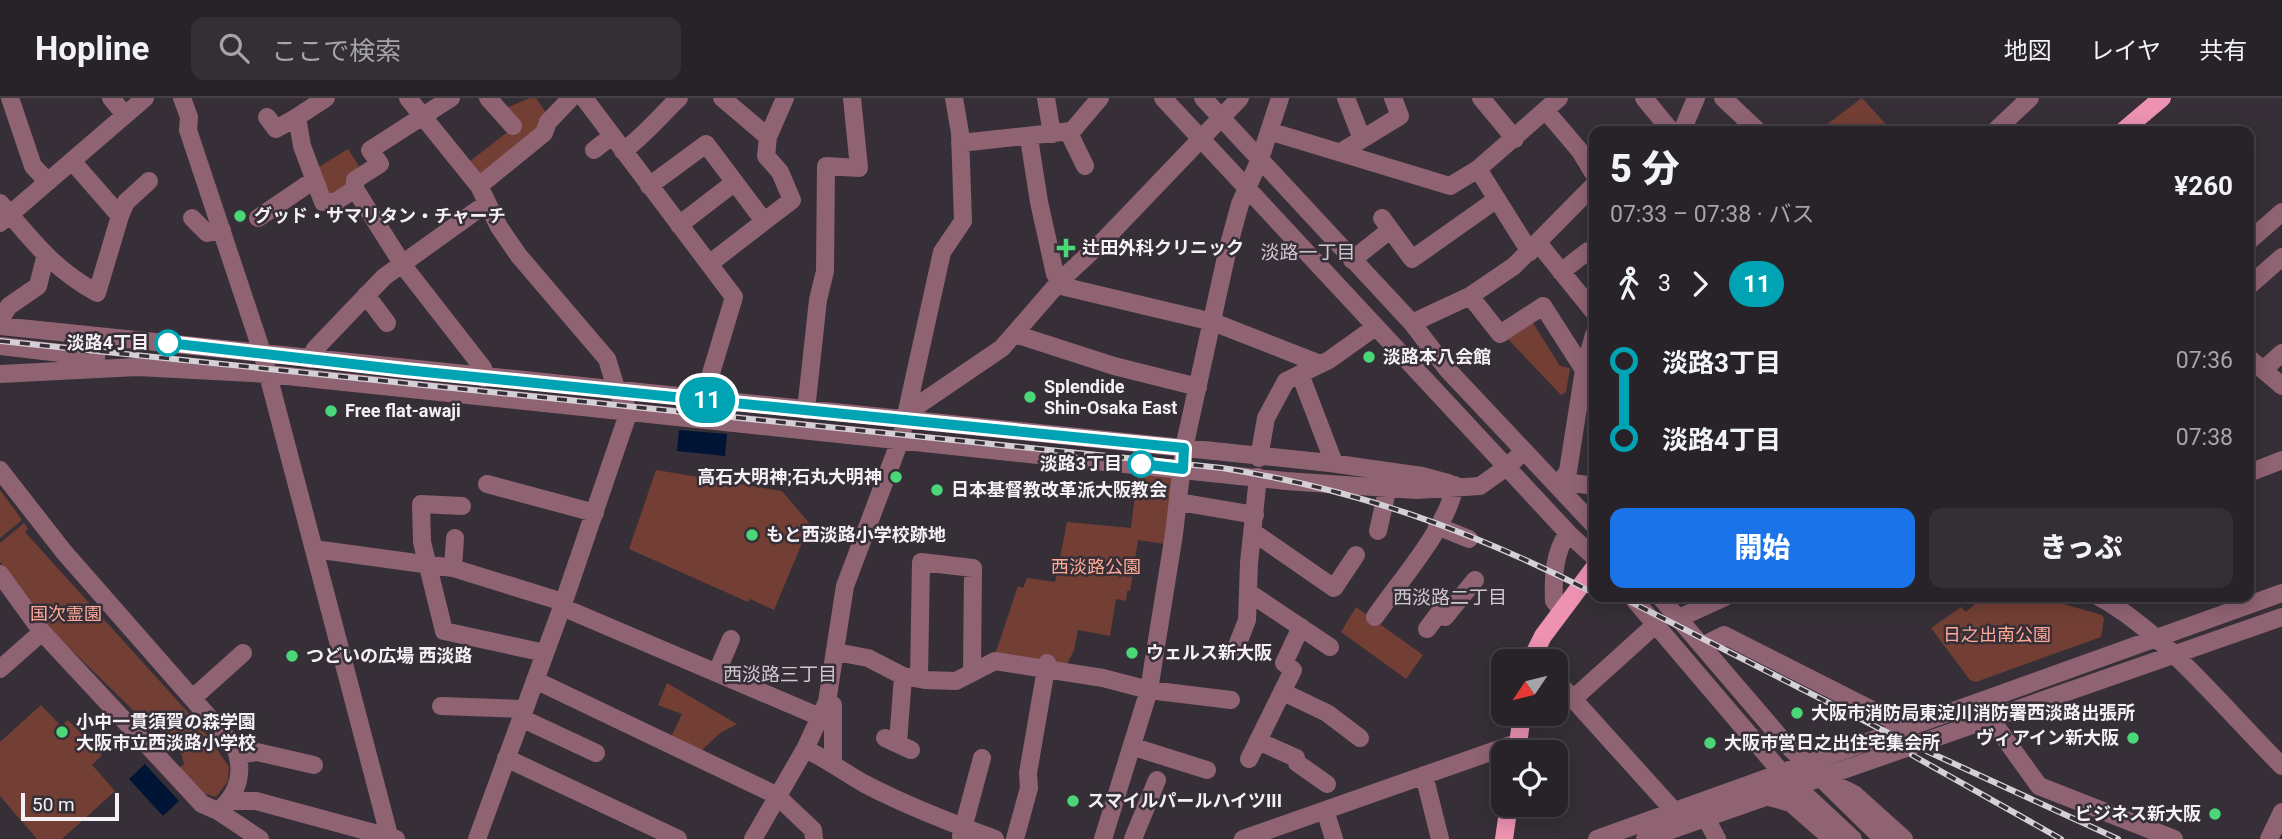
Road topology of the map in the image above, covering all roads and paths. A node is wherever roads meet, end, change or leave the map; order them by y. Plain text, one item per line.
1 (10, 98) edge
2 (111, 98) edge
3 (145, 98) edge
4 (182, 98) edge
5 (326, 98) edge
6 (408, 98) edge
7 (451, 98) edge
8 (488, 98) edge
9 (679, 98) edge
10 (722, 98) edge
11 (785, 98) edge
12 (852, 98) edge
13 (954, 98) edge
14 (1045, 98) edge
15 (1100, 98) edge
16 (1163, 98) edge
17 (1203, 98) edge
18 (1279, 98) edge
19 (1346, 98) edge
20 (1392, 98) edge
21 (1481, 98) edge
22 (1559, 98) edge
23 (1644, 98) edge
24 (1696, 98) edge
25 (1723, 98) edge
26 (2031, 98) edge
27 (583, 99) edge
28 (2153, 101) edge
29 (1229, 106) edge
30 (1546, 111) junction
31 (125, 115) junction
32 (267, 117) dead end
33 (297, 117) junction
34 (421, 118) junction
35 (513, 126) dead end
36 (1667, 126) edge
37 (1673, 126) edge
38 (1753, 126) edge
39 (2000, 126) edge
40 (2128, 126) edge
41 (1269, 131) junction
42 (1060, 132) junction
43 (612, 136) junction
44 (768, 137) junction
45 (1029, 138) junction
46 (1362, 139) junction
47 (1515, 139) junction
48 (1202, 140) junction
49 (960, 143) junction
50 (594, 150) dead end
51 (623, 151) junction
52 (1341, 152) junction
53 (1260, 159) junction
54 (72, 161) junction
55 (1086, 166) dead end
56 (1589, 166) edge
57 (1478, 169) junction
58 (314, 180) junction
59 (149, 181) dead end
60 (48, 182) junction
61 (735, 182) junction
62 (479, 186) junction
63 (649, 186) junction
64 (1246, 188) junction
65 (355, 189) junction
66 (1589, 191) edge
67 (1497, 199) junction
68 (487, 203) junction
69 (2282, 212) edge
70 (3, 214) edge
71 (120, 216) junction
72 (192, 218) dead end
73 (258, 218) dead end
74 (764, 221) junction
75 (678, 225) junction
76 (222, 230) junction
77 (2254, 237) edge
78 (1534, 248) junction
79 (1588, 251) dead end
80 (2282, 257) edge
81 (45, 258) junction
82 (1352, 260) junction
83 (402, 262) junction
84 (709, 264) junction
85 (1561, 272) junction
86 (1059, 282) junction
87 (2254, 282) edge
88 (366, 295) junction
89 (1471, 296) junction
90 (1589, 306) edge
91 (0, 320) edge
92 (1213, 322) junction
93 (387, 323) dead end
94 (1412, 323) junction
95 (0, 326) edge
96 (1374, 328) junction
97 (1015, 334) junction
98 (98, 336) junction
99 (0, 346) edge
100 (261, 352) junction
101 (1589, 352) edge
102 (2282, 353) edge
103 (310, 359) junction
104 (1320, 364) junction
105 (2254, 364) edge
106 (2254, 365) edge
107 (95, 369) junction
108 (1584, 370) junction
109 (0, 374) edge
110 (268, 374) junction
111 (1300, 374) junction
112 (368, 375) junction
113 (484, 378) junction
114 (2282, 386) edge
115 (1198, 387) junction
116 (617, 391) junction
117 (706, 400) junction
118 (806, 410) junction
119 (628, 411) junction
120 (708, 419) junction
121 (850, 424) junction
122 (903, 424) junction
123 (1184, 448) junction
124 (1524, 451) junction
125 (1259, 457) junction
126 (1287, 459) junction
127 (2282, 460) edge
128 (1334, 463) junction
129 (1508, 466) junction
130 (1183, 469) junction
131 (0, 470) edge
132 (2254, 471) edge
133 (1258, 477) junction
134 (1286, 481) junction
135 (487, 484) dead end
136 (1455, 485) junction
137 (1589, 485) edge
138 (1558, 486) junction
139 (1388, 487) junction
140 (1179, 502) junction
141 (462, 506) dead end
142 (595, 513) junction
143 (1589, 520) edge
144 (1254, 524) junction
145 (1437, 526) junction
146 (1378, 531) dead end
147 (1568, 533) junction
148 (455, 538) dead end
149 (1469, 539) dead end
150 (314, 549) junction
151 (1589, 552) edge
152 (1347, 560) dead end
153 (427, 564) junction
154 (453, 568) junction
155 (0, 574) edge
156 (1589, 574) edge
157 (1475, 580) dead end
158 (1589, 586) edge
159 (1577, 590) junction
160 (1248, 592) junction
161 (2282, 593) edge
162 (1636, 602) edge
163 (1665, 602) edge
164 (1711, 602) edge
165 (2108, 602) edge
166 (563, 604) junction
167 (1562, 610) junction
168 (1375, 617) dead end
169 (2282, 617) edge
170 (1679, 618) junction
171 (1655, 625) junction
172 (1301, 628) junction
173 (1427, 629) dead end
174 (42, 632) junction
175 (2155, 638) junction
176 (731, 639) dead end
177 (1704, 645) junction
178 (1330, 647) dead end
179 (1539, 649) edge
180 (1235, 651) dead end
181 (835, 652) junction
182 (243, 653) dead end
183 (545, 653) junction
184 (2174, 656) junction
185 (1046, 666) junction
186 (0, 669) edge
187 (716, 672) junction
188 (972, 672) junction
189 (911, 676) junction
190 (535, 680) junction
191 (1149, 690) junction
192 (1283, 692) junction
193 (1568, 693) edge
194 (194, 697) junction
195 (1573, 699) junction
196 (1231, 700) dead end
197 (1978, 702) junction
198 (442, 706) dead end
199 (823, 710) junction
200 (523, 713) junction
201 (1991, 719) junction
202 (1897, 731) junction
203 (1360, 738) dead end
204 (1258, 741) junction
205 (898, 743) dead end
206 (1134, 747) junction
207 (2275, 748) edge
208 (805, 749) junction
209 (596, 753) dead end
210 (238, 755) junction
211 (1491, 755) edge
212 (506, 758) junction
213 (982, 758) dead end
214 (1249, 760) dead end
215 (833, 762) junction
216 (1201, 763) dead end
217 (1805, 764) junction
218 (314, 765) dead end
219 (2282, 766) edge
220 (1782, 773) junction
221 (1424, 775) junction
222 (1823, 779) junction
223 (1157, 780) dead end
224 (1327, 784) dead end
225 (1796, 788) junction
226 (776, 794) junction
227 (1764, 797) junction
228 (223, 806) junction
229 (1325, 810) junction
230 (1675, 812) junction
231 (2282, 812) edge
232 (1507, 817) edge
233 (1706, 818) junction
234 (962, 833) edge
235 (1273, 834) edge
236 (392, 838) edge
237 (1249, 838) edge
238 (260, 839) edge
239 (477, 839) edge
240 (678, 839) edge
241 (753, 839) edge
242 (814, 839) edge
243 (995, 839) edge
244 (1015, 839) edge
245 (1103, 839) edge
246 (1133, 839) edge
247 (1335, 839) edge
248 (1440, 839) edge
249 (1504, 839) edge
250 (1597, 839) edge
251 (1647, 839) edge
252 (1717, 839) edge
253 (1832, 839) edge
254 (1853, 839) edge
255 (1883, 839) edge
256 (1904, 839) edge
257 (2174, 839) edge
258 (2269, 839) edge

1 - 60 street
2 - 31 street
3 - 31 street
4 - 76 street
5 - 33 street
6 - 34 street
7 - 34 street
8 - 35 street
9 - 51 street
10 - 44 street
11 - 44 street
12 - 118 street
13 - 49 street
14 - 42 street
15 - 42 street
16 - 48 street
17 - 29 street
18 - 41 street
19 - 46 street
20 - 46 street
21 - 47 street
22 - 30 street
23 - 36 street
24 - 37 street
25 - 38 street
26 - 39 street
27 - 43 street
27 - 62 street
28 - 40 main road
29 - 48 street
29 - 53 street
30 - 47 street
30 - 56 street
31 - 54 street
32 - 33 street
33 - 58 street
34 - 62 street
34 - 65 street
41 - 52 street
41 - 53 street
42 - 45 street
42 - 55 street
43 - 50 street
43 - 51 street
44 - 74 street
45 - 49 street
45 - 86 street
46 - 52 street
47 - 57 street
48 - 64 street
48 - 86 street
49 - 122 street
51 - 63 street
52 - 57 street
53 - 64 street
53 - 82 street
54 - 60 street
54 - 71 street
57 - 67 street
58 - 65 street
58 - 73 street
59 - 71 street
60 - 70 street
61 - 63 street
61 - 74 street
61 - 75 street
62 - 68 street
63 - 75 street
64 - 92 street
64 - 96 street
65 - 83 street
66 - 78 street
67 - 78 street
67 - 82 street
68 - 83 street
68 - 116 street
69 - 77 street
70 - 81 street
71 - 81 street
72 - 76 street
74 - 84 street
75 - 84 street
76 - 100 street
78 - 85 street
78 - 89 street
79 - 85 street
80 - 87 street
81 - 91 street
82 - 94 street
83 - 88 street
83 - 113 street
84 - 117 street
85 - 90 street
86 - 92 street
86 - 97 street
88 - 93 street
88 - 103 street
89 - 94 street
89 - 108 street
92 - 104 street
92 - 115 street
94 - 124 street
95 - 98 street
96 - 104 street
96 - 129 street
97 - 115 street
97 - 122 street
98 - 100 street
98 - 107 street
99 - 107 street
100 - 103 street
100 - 110 street
101 - 108 street
102 - 105 street
103 - 112 street
104 - 111 street
106 - 114 street
107 - 109 street
107 - 110 street
108 - 138 street
110 - 112 street
110 - 150 street
111 - 125 street
111 - 128 street
112 - 113 street
112 - 119 street
113 - 116 street
115 - 123 street
116 - 117 street
116 - 119 street
117 - 118 street
117 - 120 street
118 - 121 street
119 - 120 street
119 - 142 street
120 - 121 street
121 - 122 street
122 - 123 street
122 - 130 street
122 - 181 street
123 - 125 street
123 - 130 street
124 - 129 street
124 - 138 street
125 - 126 street
126 - 128 street
126 - 134 street
127 - 132 street
128 - 136 street
129 - 136 street
129 - 147 street
130 - 133 street
130 - 140 street
131 - 194 street
133 - 134 street
133 - 144 street
134 - 139 street
135 - 142 street
136 - 139 street
136 - 145 street
137 - 138 street
138 - 143 street
139 - 146 street
140 - 144 street
140 - 191 street
141 - 153 street
142 - 166 street
144 - 152 street
144 - 160 street
145 - 149 street
145 - 168 street
147 - 151 street
147 - 167 street
148 - 154 street
150 - 153 street
150 - 236 street
153 - 154 street
153 - 183 street
154 - 166 street
155 - 174 street
156 - 159 main road
157 - 173 street
158 - 159 street
159 - 167 main road
160 - 172 street
160 - 180 street
161 - 175 street
162 - 171 street
163 - 170 street
164 - 170 street
165 - 175 street
166 - 183 street
166 - 187 street
167 - 179 main road
169 - 184 street
170 - 177 street
171 - 195 street
171 - 220 street
172 - 178 street
172 - 192 street
174 - 186 street
174 - 228 street
175 - 184 street
175 - 197 street
176 - 187 street
177 - 202 street
177 - 217 street
181 - 189 street
181 - 199 street
182 - 194 street
183 - 190 street
184 - 201 street
184 - 207 street
185 - 188 street
185 - 191 street
185 - 244 street
187 - 199 street
188 - 189 street
188 - 189 street
189 - 205 street
190 - 200 street
190 - 226 street
191 - 196 street
191 - 206 street
192 - 203 street
192 - 204 street
193 - 195 street
194 - 210 street
195 - 230 street
197 - 201 street
197 - 202 street
198 - 200 street
199 - 208 street
199 - 215 street
200 - 209 street
200 - 212 street
201 - 222 street
201 - 257 street
202 - 217 street
204 - 214 street
204 - 224 street
206 - 216 street
206 - 245 street
207 - 219 street
208 - 215 street
208 - 226 street
210 - 218 street
210 - 228 street
211 - 221 street
212 - 239 street
212 - 240 street
213 - 234 street
215 - 234 street
217 - 220 street
217 - 222 street
220 - 225 street
220 - 230 street
221 - 229 street
221 - 248 street
222 - 225 street
222 - 255 street
222 - 256 street
223 - 246 street
225 - 227 street
225 - 254 street
226 - 241 street
226 - 242 street
227 - 233 street
227 - 253 street
228 - 236 street
228 - 238 street
229 - 235 street
229 - 247 street
230 - 250 street
231 - 258 street
232 - 249 main road
233 - 251 street
233 - 252 street
234 - 243 street
235 - 237 street

